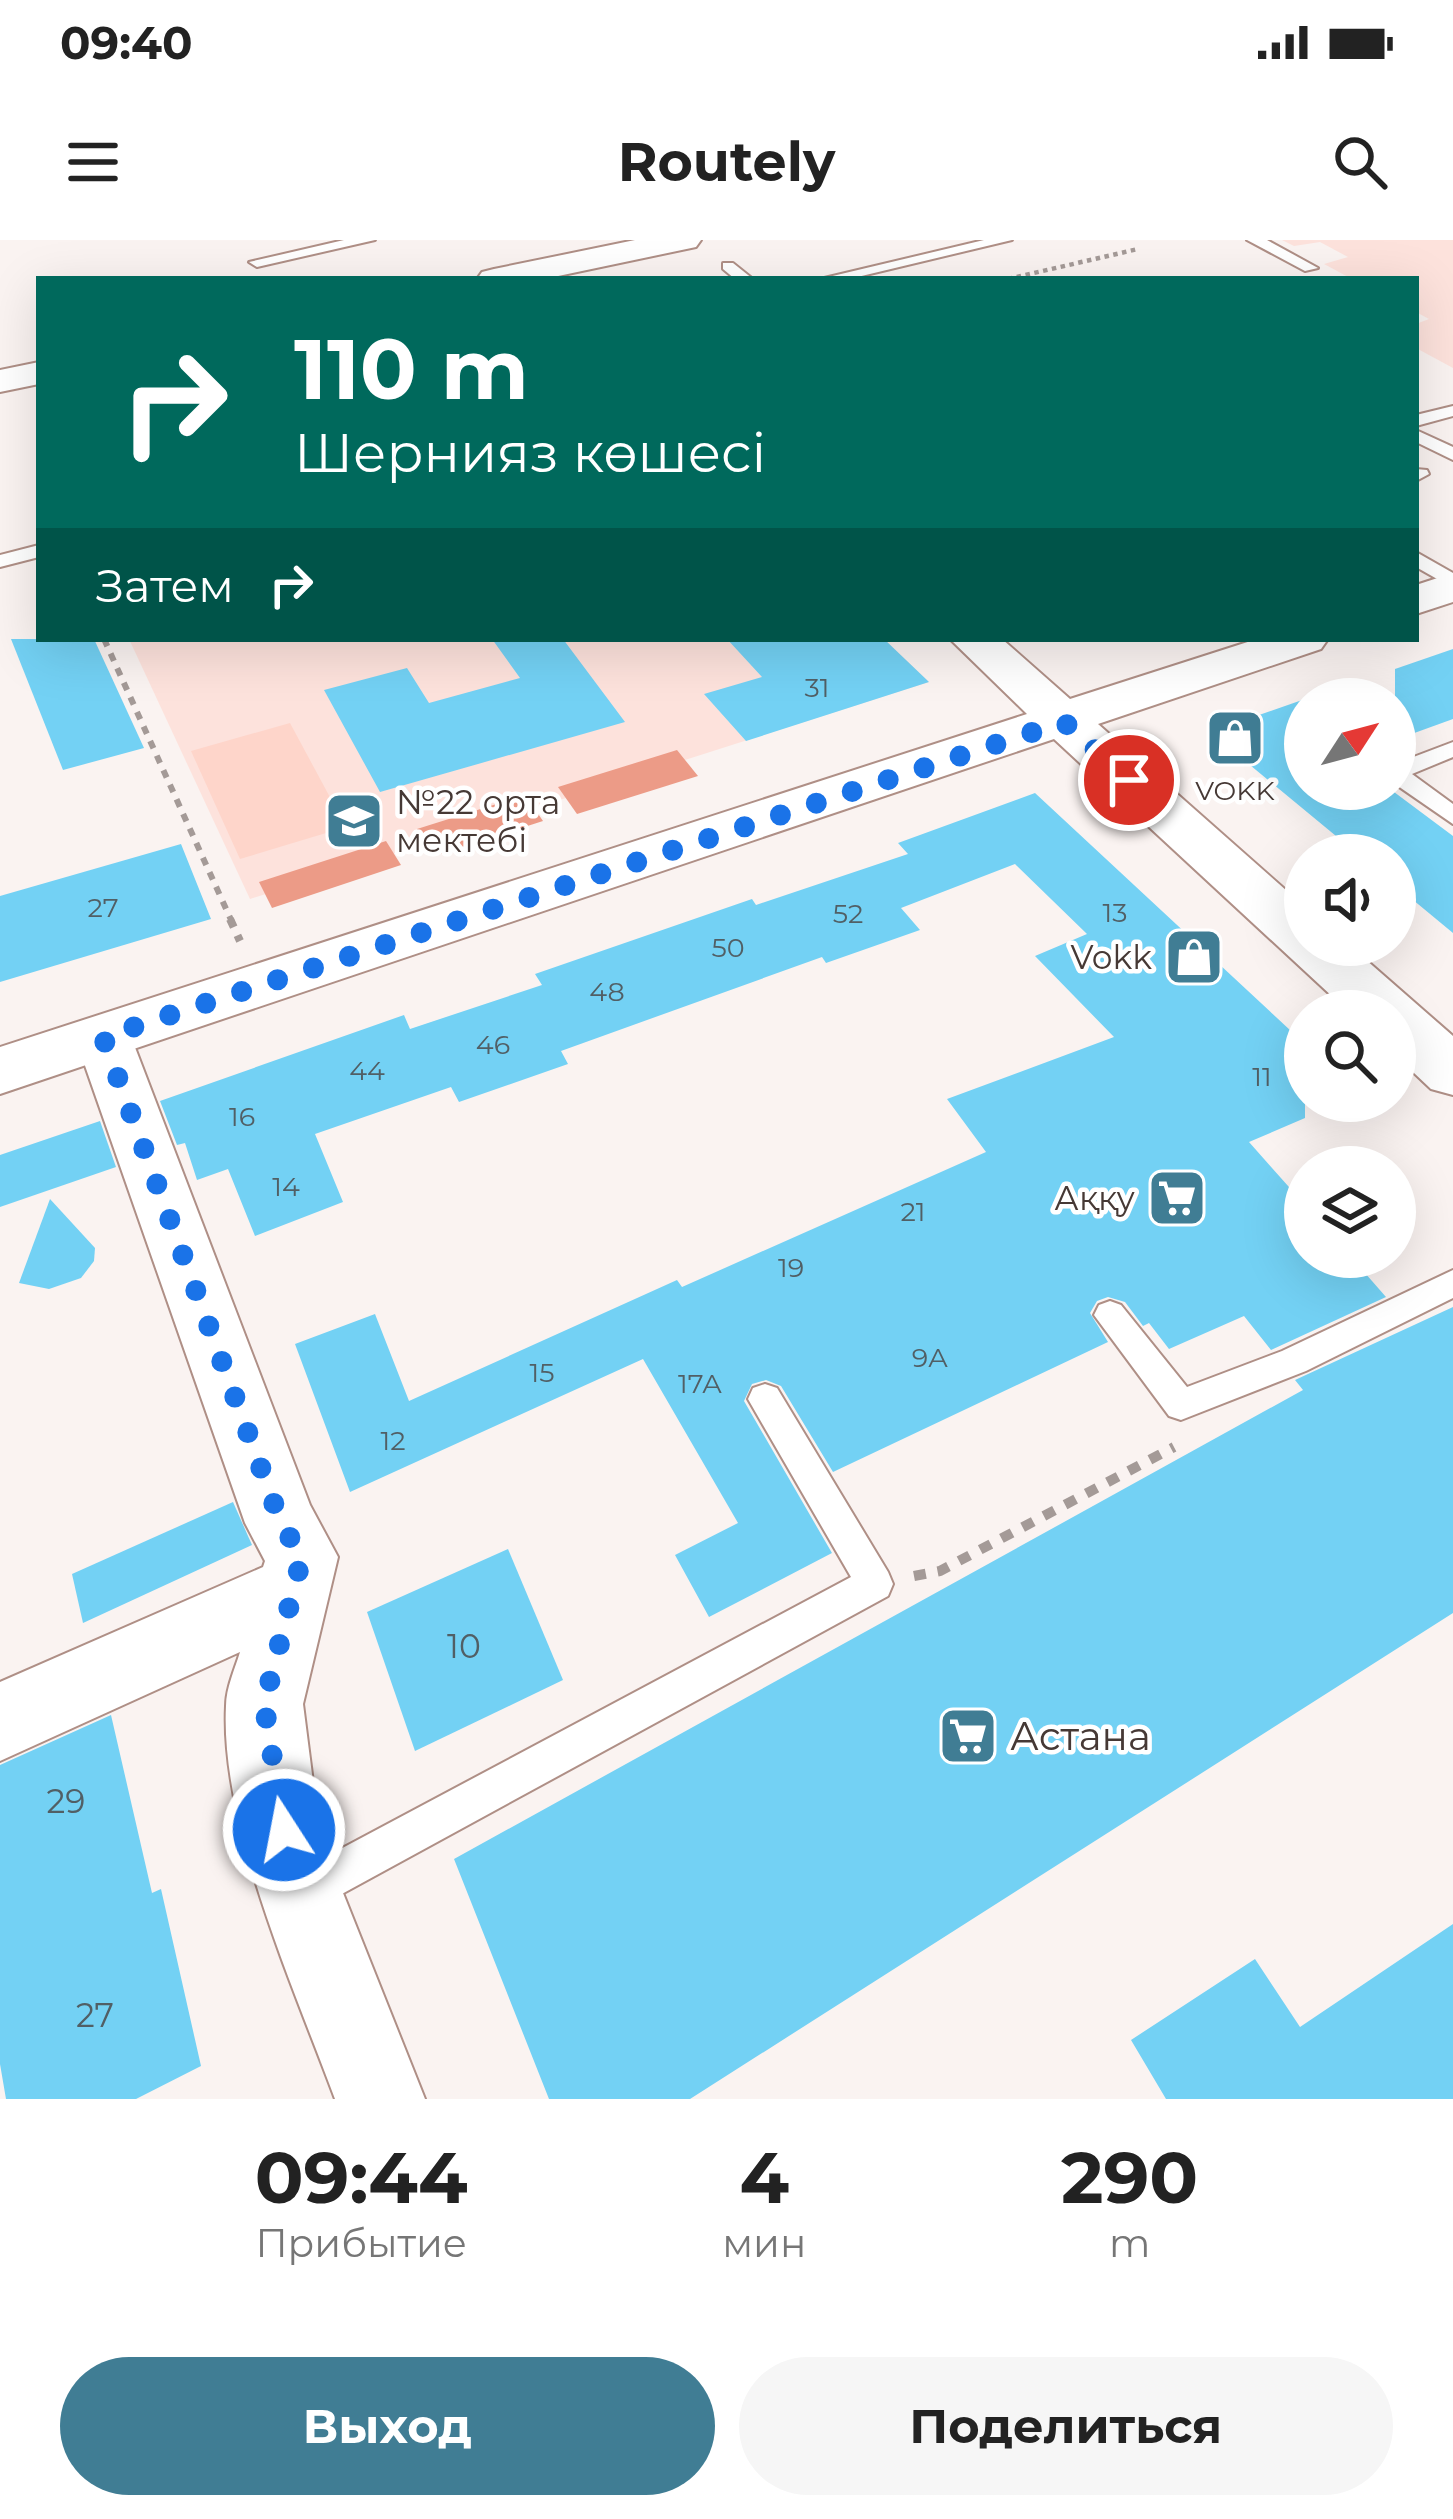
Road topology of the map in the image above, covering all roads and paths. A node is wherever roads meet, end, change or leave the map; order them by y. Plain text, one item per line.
1 (367, 240) edge
2 (539, 240) edge
3 (684, 240) edge
4 (1004, 240) edge
5 (1255, 240) edge
6 (1138, 249) dead end
7 (728, 266) dead end
8 (1310, 268) dead end
9 (575, 272) edge
10 (269, 276) edge
11 (529, 276) edge
12 (741, 276) edge
13 (842, 276) edge
14 (1021, 276) edge
15 (36, 374) edge
16 (0, 381) edge
17 (1453, 410) edge
18 (1419, 420) edge
19 (1419, 437) edge
20 (1452, 455) edge
21 (36, 552) edge
22 (1419, 560) edge
23 (0, 561) edge
24 (1453, 585) edge
25 (1419, 599) edge
26 (105, 642) edge
27 (977, 642) edge
28 (1295, 642) edge
29 (1064, 722) junction
30 (1453, 749) edge
31 (1416, 764) edge
32 (1416, 788) edge
33 (1453, 816) edge
34 (1284, 919) edge
35 (244, 949) dead end
36 (1337, 966) edge
37 (1422, 1036) edge
38 (103, 1037) junction
39 (0, 1071) edge
40 (1453, 1283) edge
41 (1110, 1315) dead end
42 (765, 1399) dead end
43 (1186, 1440) dead end
44 (874, 1584) junction
45 (293, 1590) junction
46 (0, 1722) edge
47 (301, 1893) junction
48 (380, 2099) edge

1 - 10 lane
2 - 9 street
3 - 9 street
4 - 13 lane
5 - 8 lane
6 - 14 path
7 - 12 lane
9 - 11 street
15 - 16 street
17 - 18 lane
19 - 20 lane
21 - 23 lane
22 - 24 lane
24 - 25 street
26 - 35 path
27 - 29 street
28 - 29 street
29 - 34 street
29 - 38 street
30 - 31 lane
32 - 33 lane
36 - 37 street
38 - 39 street
38 - 45 street
40 - 41 lane
42 - 44 lane
43 - 44 path
44 - 47 lane
45 - 46 street
45 - 47 street
47 - 48 street

